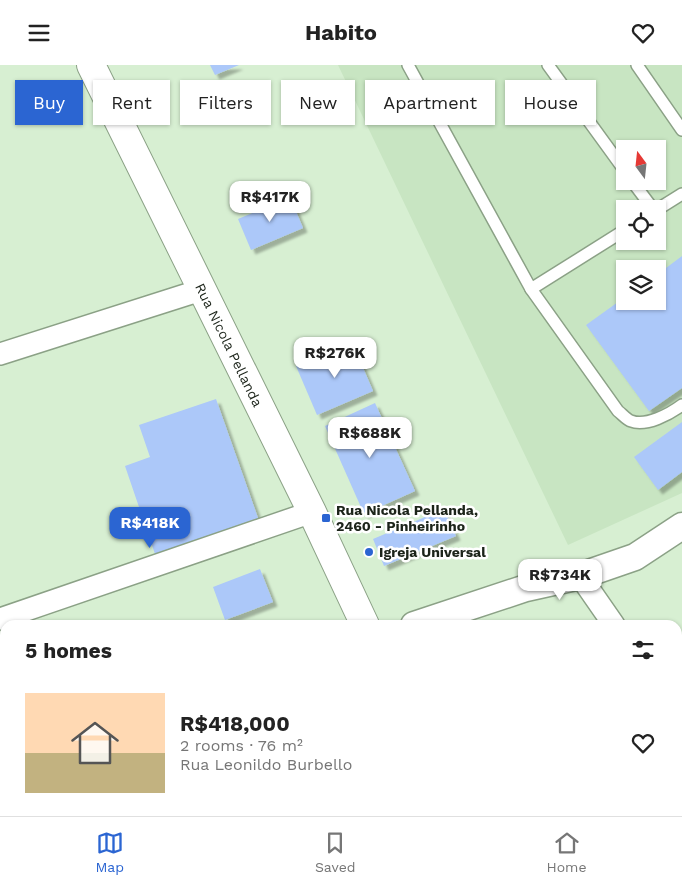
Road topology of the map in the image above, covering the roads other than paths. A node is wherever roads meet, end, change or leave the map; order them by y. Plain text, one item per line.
1 (91, 65) edge
2 (408, 65) edge
3 (548, 65) edge
4 (637, 65) edge
5 (682, 131) edge
6 (616, 159) edge
7 (682, 194) edge
8 (666, 204) edge
9 (616, 236) edge
10 (530, 289) junction
11 (201, 290) junction
12 (0, 354) edge
13 (682, 405) edge
14 (312, 513) junction
15 (682, 526) edge
16 (580, 576) junction
17 (0, 619) edge
18 (363, 620) edge
19 (429, 620) edge
20 (611, 620) edge

1 - 11 main road, Rua Nicola Pellanda
2 - 10 lane
3 - 6 lane
4 - 5 lane
7 - 8 lane
9 - 10 lane
10 - 13 lane
11 - 12 street
11 - 14 main road, Rua Nicola Pellanda
14 - 17 street
14 - 18 main road, Rua Nicola Pellanda
15 - 16 street
16 - 19 street
16 - 20 street

